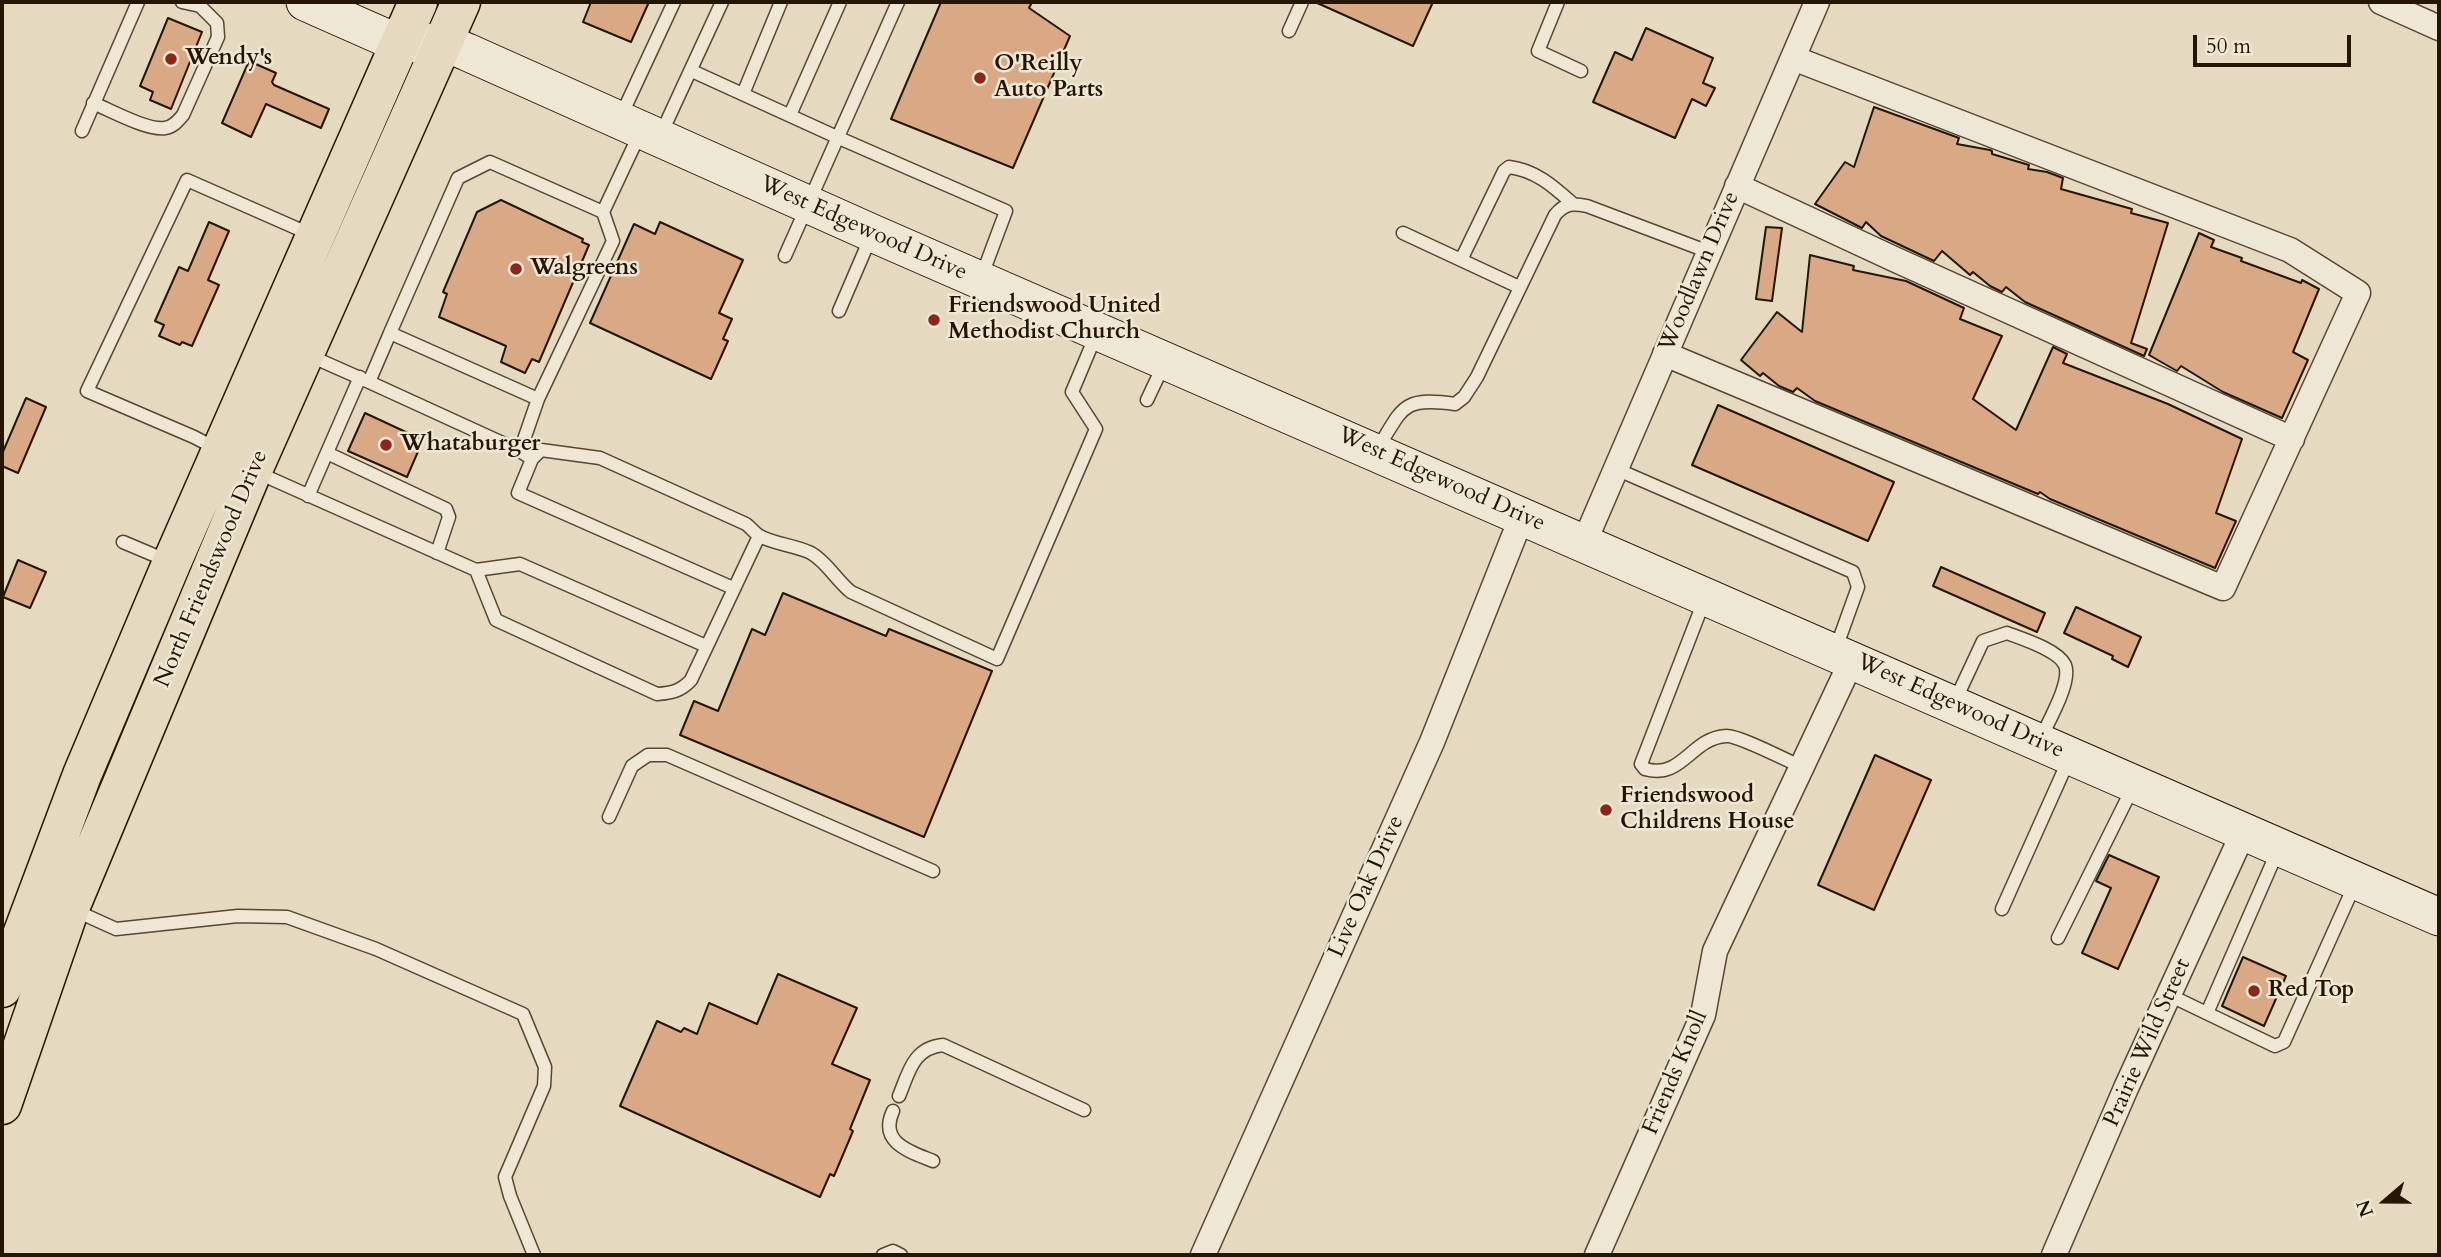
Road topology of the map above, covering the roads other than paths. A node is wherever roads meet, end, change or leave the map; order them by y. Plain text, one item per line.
1 (138, 2) edge
2 (182, 2) edge
3 (304, 2) edge
4 (461, 2) edge
5 (674, 2) edge
6 (722, 2) edge
7 (781, 2) edge
8 (841, 2) edge
9 (898, 2) edge
10 (1302, 2) edge
11 (1558, 2) edge
12 (1817, 2) edge
13 (2381, 2) edge
14 (201, 4) edge
15 (411, 4) edge
16 (2439, 28) edge
17 (1289, 31) dead end
18 (443, 42) junction
19 (400, 44) junction
20 (1793, 58) junction
21 (692, 71) junction
22 (1581, 71) dead end
23 (743, 94) junction
24 (93, 103) junction
25 (790, 115) junction
26 (640, 129) junction
27 (82, 131) dead end
28 (839, 138) junction
29 (1737, 186) junction
30 (1572, 203) junction
31 (807, 204) junction
32 (603, 212) junction
33 (872, 233) junction
34 (1403, 233) dead end
35 (316, 237) junction
36 (1709, 252) junction
37 (785, 256) dead end
38 (1461, 260) junction
39 (980, 280) junction
40 (1520, 287) junction
41 (839, 311) dead end
42 (1098, 332) junction
43 (390, 333) junction
44 (304, 353) junction
45 (1665, 354) junction
46 (1166, 360) junction
47 (365, 379) junction
48 (538, 399) junction
49 (1147, 400) dead end
50 (2292, 439) junction
51 (520, 450) junction
52 (1375, 452) junction
53 (327, 453) junction
54 (532, 458) junction
55 (237, 461) junction
56 (1616, 469) junction
57 (308, 496) junction
58 (1522, 516) junction
59 (759, 536) junction
60 (123, 542) dead end
61 (1584, 542) junction
62 (437, 553) junction
63 (172, 562) junction
64 (476, 570) junction
65 (733, 588) junction
66 (1706, 596) junction
67 (706, 646) junction
68 (1843, 656) junction
69 (1954, 704) junction
70 (2055, 749) junction
71 (1802, 768) junction
72 (2135, 784) junction
73 (609, 817) dead end
74 (2244, 831) junction
75 (2280, 847) junction
76 (933, 871) dead end
77 (2356, 880) junction
78 (54, 901) junction
79 (2002, 909) dead end
80 (2439, 917) edge
81 (2058, 938) dead end
82 (2, 988) edge
83 (2169, 995) junction
84 (2207, 1013) junction
85 (899, 1096) dead end
86 (2, 1105) edge
87 (1084, 1110) dead end
88 (893, 1111) dead end
89 (933, 1161) dead end
90 (534, 1255) edge
91 (883, 1255) edge
92 (901, 1255) edge
93 (1203, 1255) edge
94 (1597, 1255) edge
95 (2054, 1255) edge

1 - 24 lane
2 - 14 lane
3 - 19 main road
4 - 18 main road, North Friendswood Drive
5 - 26 lane
6 - 21 lane
7 - 23 lane
8 - 25 lane
9 - 28 lane
10 - 17 lane
11 - 22 lane
12 - 20 street, Woodlawn Drive
13 - 16 street
14 - 24 lane
15 - 18 main road
15 - 19 main road, North Friendswood Drive
18 - 19 main road
18 - 26 main road, West Edgewood Drive
18 - 44 main road, North Friendswood Drive
19 - 35 main road, North Friendswood Drive
20 - 29 street, Woodlawn Drive
20 - 50 street
21 - 23 lane
21 - 26 lane
23 - 25 lane
24 - 27 lane
25 - 28 lane
26 - 31 main road, West Edgewood Drive
26 - 32 lane
28 - 31 lane
28 - 39 lane
29 - 36 street, Woodlawn Drive
29 - 50 street
30 - 36 lane
30 - 38 lane
30 - 40 lane
31 - 33 main road, West Edgewood Drive
31 - 37 lane
32 - 43 lane
32 - 48 lane
33 - 39 main road, West Edgewood Drive
33 - 41 lane
34 - 38 lane
35 - 55 main road, North Friendswood Drive
35 - 55 lane
36 - 45 street, Woodlawn Drive
38 - 40 lane
39 - 42 main road, West Edgewood Drive
40 - 52 lane
42 - 46 main road, West Edgewood Drive
42 - 59 lane
43 - 47 lane
43 - 48 lane
44 - 47 lane
44 - 55 main road, North Friendswood Drive
45 - 50 street
45 - 56 street, Woodlawn Drive
46 - 49 lane
46 - 52 main road, West Edgewood Drive
47 - 51 lane
47 - 53 lane
48 - 51 lane
51 - 54 lane
52 - 58 main road, West Edgewood Drive
53 - 57 lane
53 - 62 lane
54 - 59 lane
54 - 65 lane
55 - 57 lane
55 - 63 main road, North Friendswood Drive
55 - 78 main road, North Friendswood Drive
56 - 61 street, Woodlawn Drive
56 - 68 lane
57 - 62 lane
58 - 61 main road, West Edgewood Drive
58 - 93 street, Live Oak Drive
59 - 65 lane
60 - 63 lane
61 - 66 main road, West Edgewood Drive
62 - 64 lane
63 - 78 main road, North Friendswood Drive
64 - 67 lane
64 - 67 lane
65 - 67 lane
66 - 68 main road, West Edgewood Drive
66 - 71 lane
68 - 69 main road, West Edgewood Drive
68 - 71 street, Friends Knoll
69 - 70 main road, West Edgewood Drive
69 - 70 lane
70 - 72 main road, West Edgewood Drive
70 - 79 lane
71 - 94 street, Friends Knoll
72 - 74 main road, West Edgewood Drive
72 - 81 lane
73 - 76 lane
74 - 75 main road, West Edgewood Drive
74 - 83 street, Prairie Wild Street
75 - 77 main road, West Edgewood Drive
75 - 84 lane
77 - 80 main road, West Edgewood Drive
77 - 84 lane
78 - 82 main road, North Friendswood Drive
78 - 86 main road, North Friendswood Drive
78 - 90 lane
83 - 84 lane
83 - 95 street, Prairie Wild Street
85 - 87 lane
88 - 89 lane
91 - 92 lane

